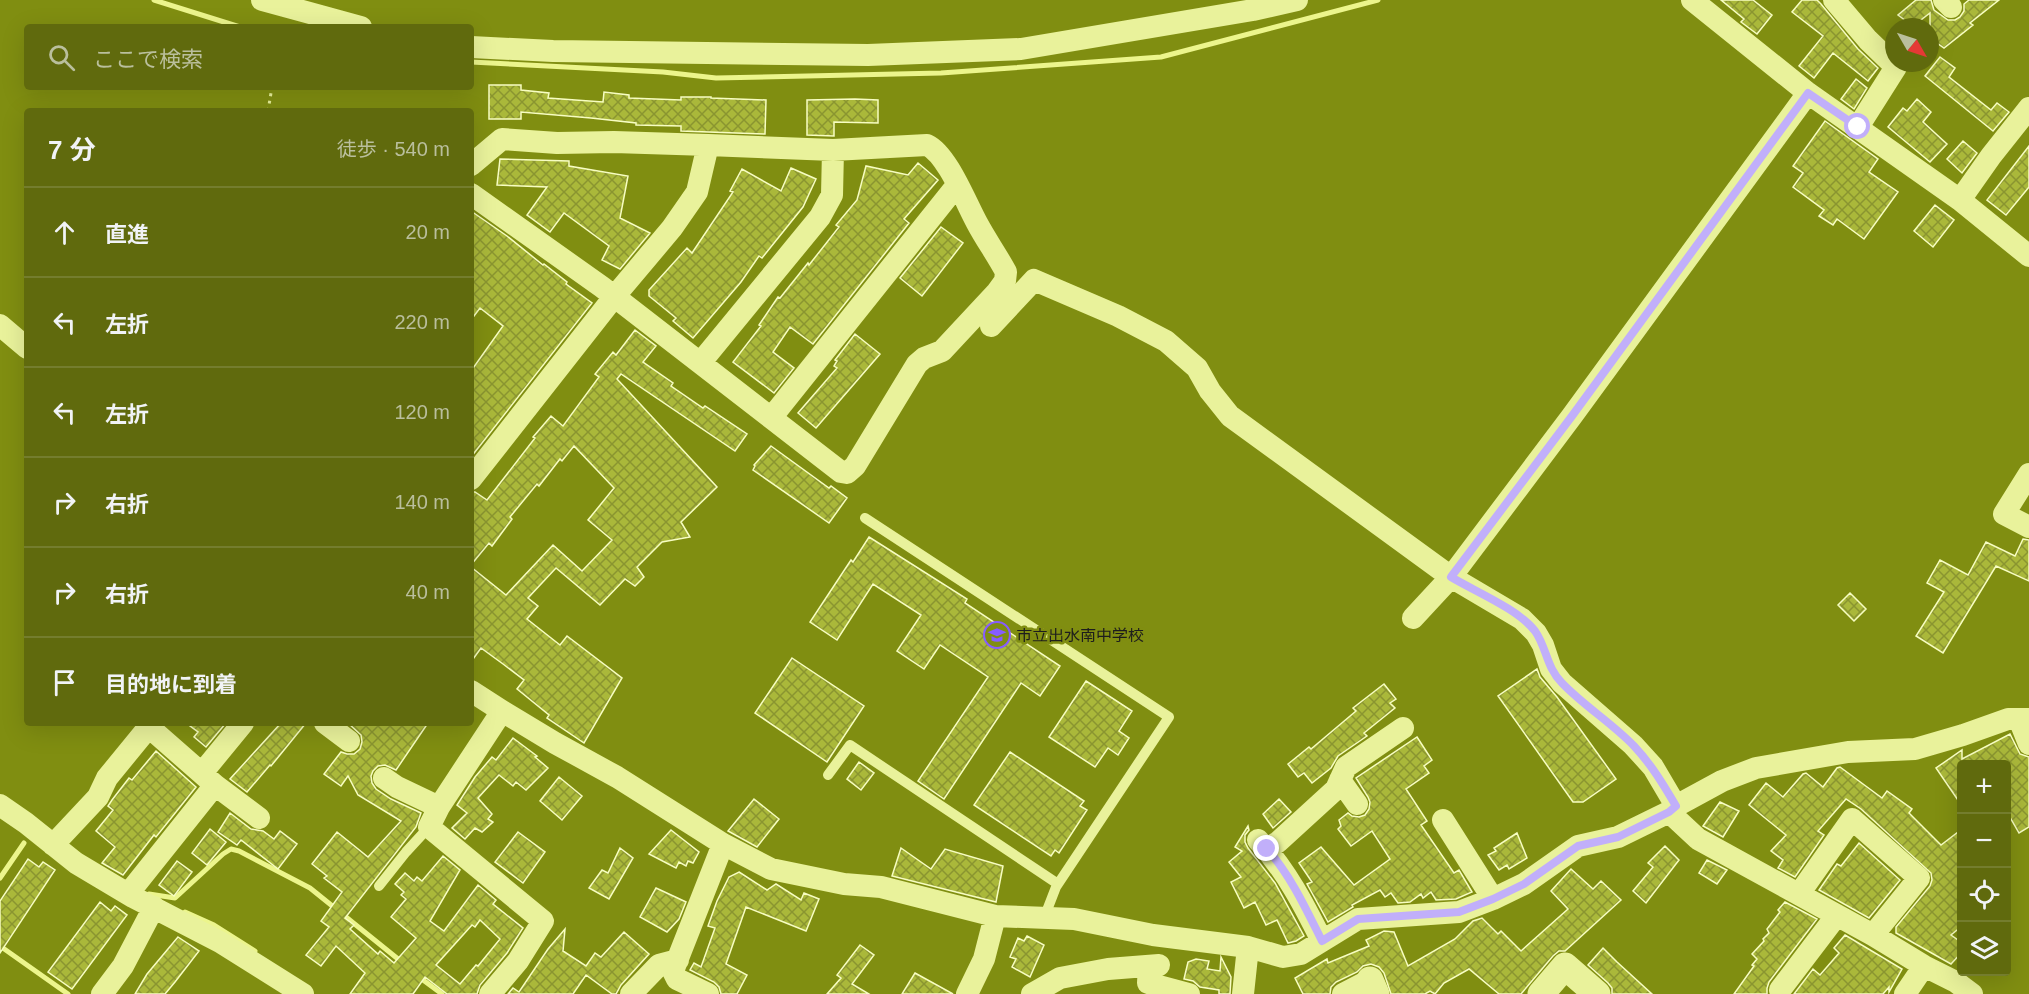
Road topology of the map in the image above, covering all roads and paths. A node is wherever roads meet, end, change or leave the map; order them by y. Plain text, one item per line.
1 (262, 0) edge
2 (1297, 0) edge
3 (1692, 0) edge
4 (1834, 0) edge
5 (349, 24) edge
6 (474, 47) edge
7 (272, 90) edge
8 (1808, 93) junction
9 (268, 108) edge
10 (2029, 108) edge
11 (1858, 127) junction
12 (708, 145) junction
13 (833, 150) junction
14 (474, 162) edge
15 (957, 185) junction
16 (474, 196) edge
17 (1960, 200) junction
18 (2029, 256) edge
19 (614, 297) junction
20 (0, 325) edge
21 (991, 326) dead end
22 (24, 345) edge
23 (700, 362) junction
24 (771, 418) junction
25 (2029, 474) edge
26 (474, 475) edge
27 (865, 518) dead end
28 (2029, 527) edge
29 (1451, 577) junction
30 (1413, 618) dead end
31 (474, 693) edge
32 (502, 711) junction
33 (2024, 719) edge
34 (150, 726) edge
35 (152, 726) edge
36 (241, 726) edge
37 (329, 726) edge
38 (1403, 728) dead end
39 (349, 741) dead end
40 (2029, 744) edge
41 (828, 775) dead end
42 (384, 778) dead end
43 (209, 779) junction
44 (1340, 780) junction
45 (1357, 804) dead end
46 (0, 805) edge
47 (1672, 809) junction
48 (434, 817) junction
49 (259, 818) dead end
50 (1443, 820) dead end
51 (723, 844) junction
52 (53, 845) junction
53 (1058, 884) junction
54 (379, 886) dead end
55 (128, 894) junction
56 (1799, 894) junction
57 (1493, 899) junction
58 (154, 907) junction
59 (1837, 915) junction
60 (995, 916) junction
61 (1044, 918) junction
62 (1873, 935) junction
63 (1322, 941) junction
64 (1248, 947) junction
65 (678, 960) junction
66 (1924, 966) junction
67 (1373, 987) edge
68 (1780, 990) dead end
69 (1603, 991) edge
70 (102, 994) edge
71 (303, 994) edge
72 (490, 994) edge
73 (631, 994) edge
74 (708, 994) edge
75 (967, 994) edge
76 (1032, 994) edge
77 (1189, 994) edge
78 (1243, 994) edge
79 (1343, 994) edge
80 (1541, 994) edge
81 (1905, 994) edge
82 (1972, 994) edge

1 - 5 street
2 - 6 street
3 - 8 street
4 - 11 street
7 - 9 path
8 - 11 street
8 - 29 street
10 - 17 street
11 - 17 street
12 - 13 street
12 - 14 street
12 - 19 street
13 - 15 street
13 - 23 street
15 - 24 street
15 - 24 street
16 - 19 street
17 - 18 street
19 - 23 street
19 - 26 street
20 - 22 street
21 - 29 street
23 - 24 street
25 - 28 street
27 - 53 lane
29 - 30 street
29 - 47 street
31 - 32 street
32 - 48 street
32 - 51 street
33 - 40 street
33 - 47 street
34 - 52 street
35 - 43 street
36 - 43 street
37 - 39 street
38 - 44 street
41 - 53 lane
42 - 48 street
43 - 49 street
43 - 55 street
44 - 45 street
44 - 63 street
46 - 52 street
47 - 56 street
47 - 57 street
48 - 54 lane
48 - 72 street
50 - 57 street
51 - 60 street
51 - 65 street
52 - 55 street
53 - 61 lane
55 - 58 street
56 - 59 street
56 - 62 street
57 - 63 street
58 - 70 street
58 - 71 street
59 - 62 street
59 - 68 street
60 - 61 street
60 - 75 street
61 - 64 street
62 - 66 street
63 - 64 street
64 - 78 street
65 - 73 street
65 - 74 street
66 - 81 street
66 - 82 street
67 - 79 street
69 - 80 street
76 - 77 street

